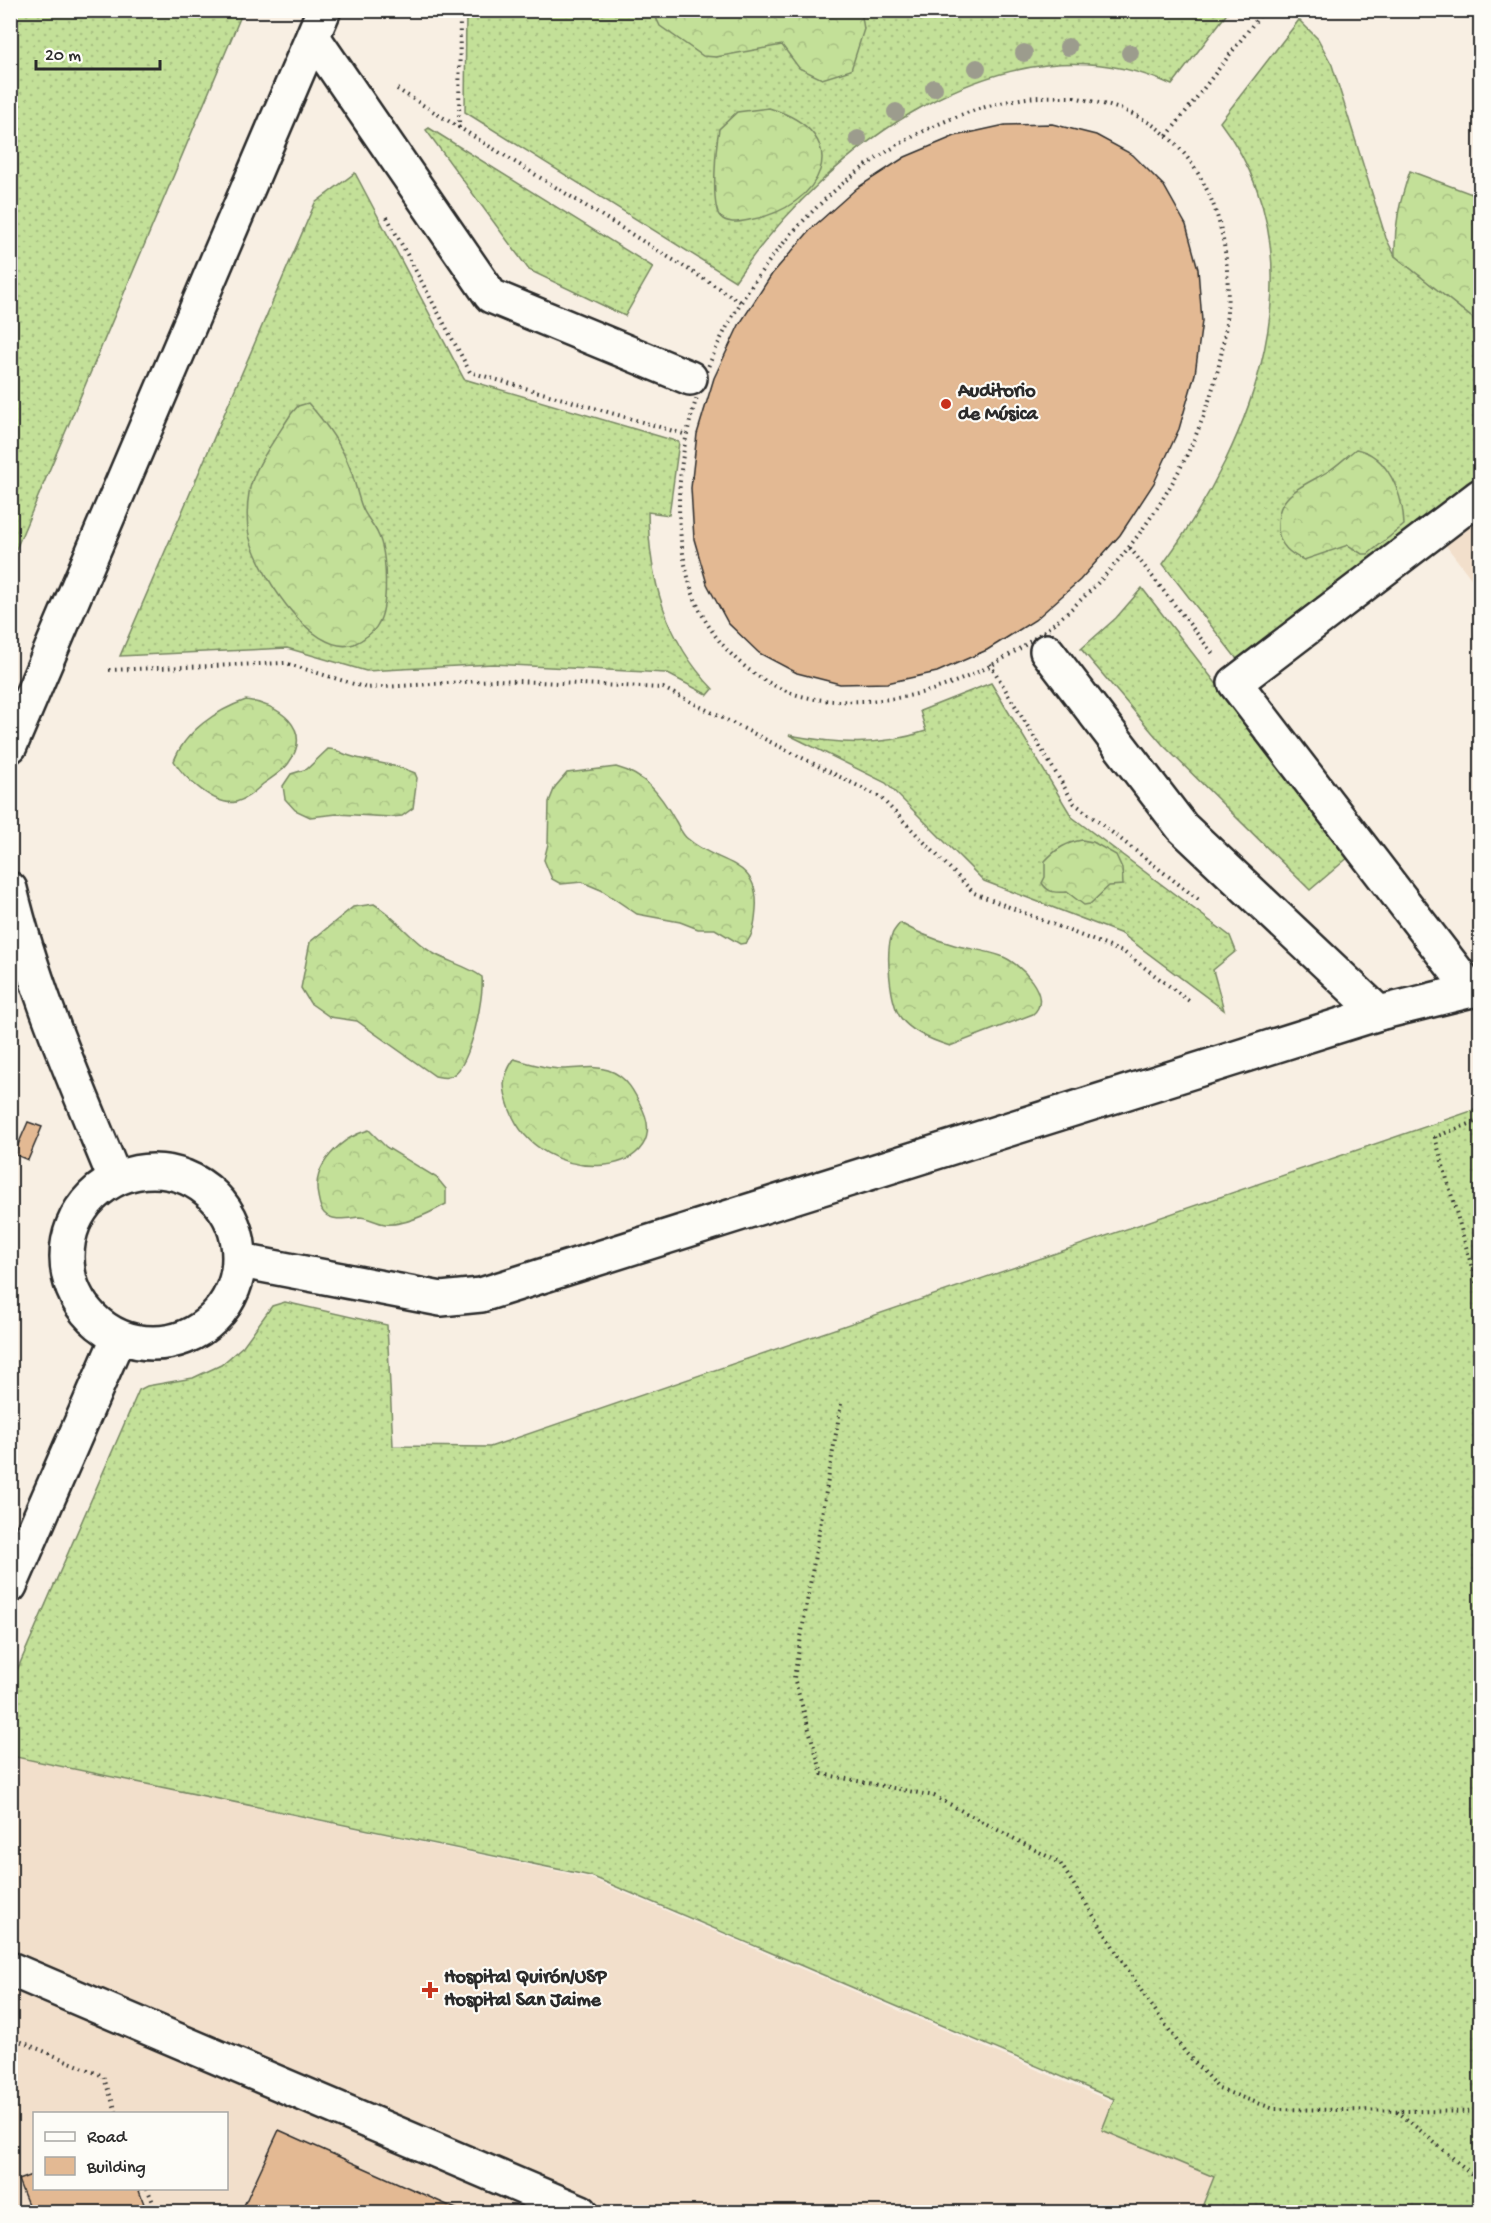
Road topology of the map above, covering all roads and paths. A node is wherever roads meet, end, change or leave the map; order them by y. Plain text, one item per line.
1 (460, 10) edge
2 (1264, 10) edge
3 (318, 24) edge
4 (392, 86) dead end
5 (459, 128) junction
6 (1167, 136) junction
7 (741, 302) junction
8 (690, 378) dead end
9 (1480, 496) edge
10 (1130, 548) junction
11 (1047, 651) dead end
12 (990, 664) junction
13 (109, 670) dead end
14 (1235, 683) junction
15 (10, 746) edge
16 (10, 889) edge
17 (1206, 904) dead end
18 (1476, 989) edge
19 (1192, 1003) dead end
20 (1379, 1013) junction
21 (1480, 1120) edge
22 (116, 1179) junction
23 (241, 1261) junction
24 (1480, 1296) edge
25 (118, 1338) junction
26 (841, 1404) dead end
27 (10, 1586) edge
28 (10, 1969) edge
29 (10, 2037) edge
30 (1397, 2111) junction
31 (116, 2112) edge
32 (1480, 2112) edge
33 (1480, 2181) edge
34 (148, 2190) edge
35 (157, 2212) edge
36 (581, 2212) edge

1 - 5 path
2 - 6 path
3 - 8 lane
3 - 15 lane
4 - 5 path
5 - 7 path
6 - 7 path
6 - 10 path
7 - 12 path
9 - 14 lane
10 - 12 path
10 - 14 path
11 - 20 lane
12 - 17 path
13 - 19 path
14 - 18 lane
16 - 22 lane
18 - 20 lane
20 - 23 lane
21 - 24 path
22 - 23 lane
22 - 25 lane
23 - 25 lane
25 - 27 lane
26 - 30 path
28 - 36 lane
29 - 31 path
30 - 32 path
30 - 33 path
34 - 35 path

